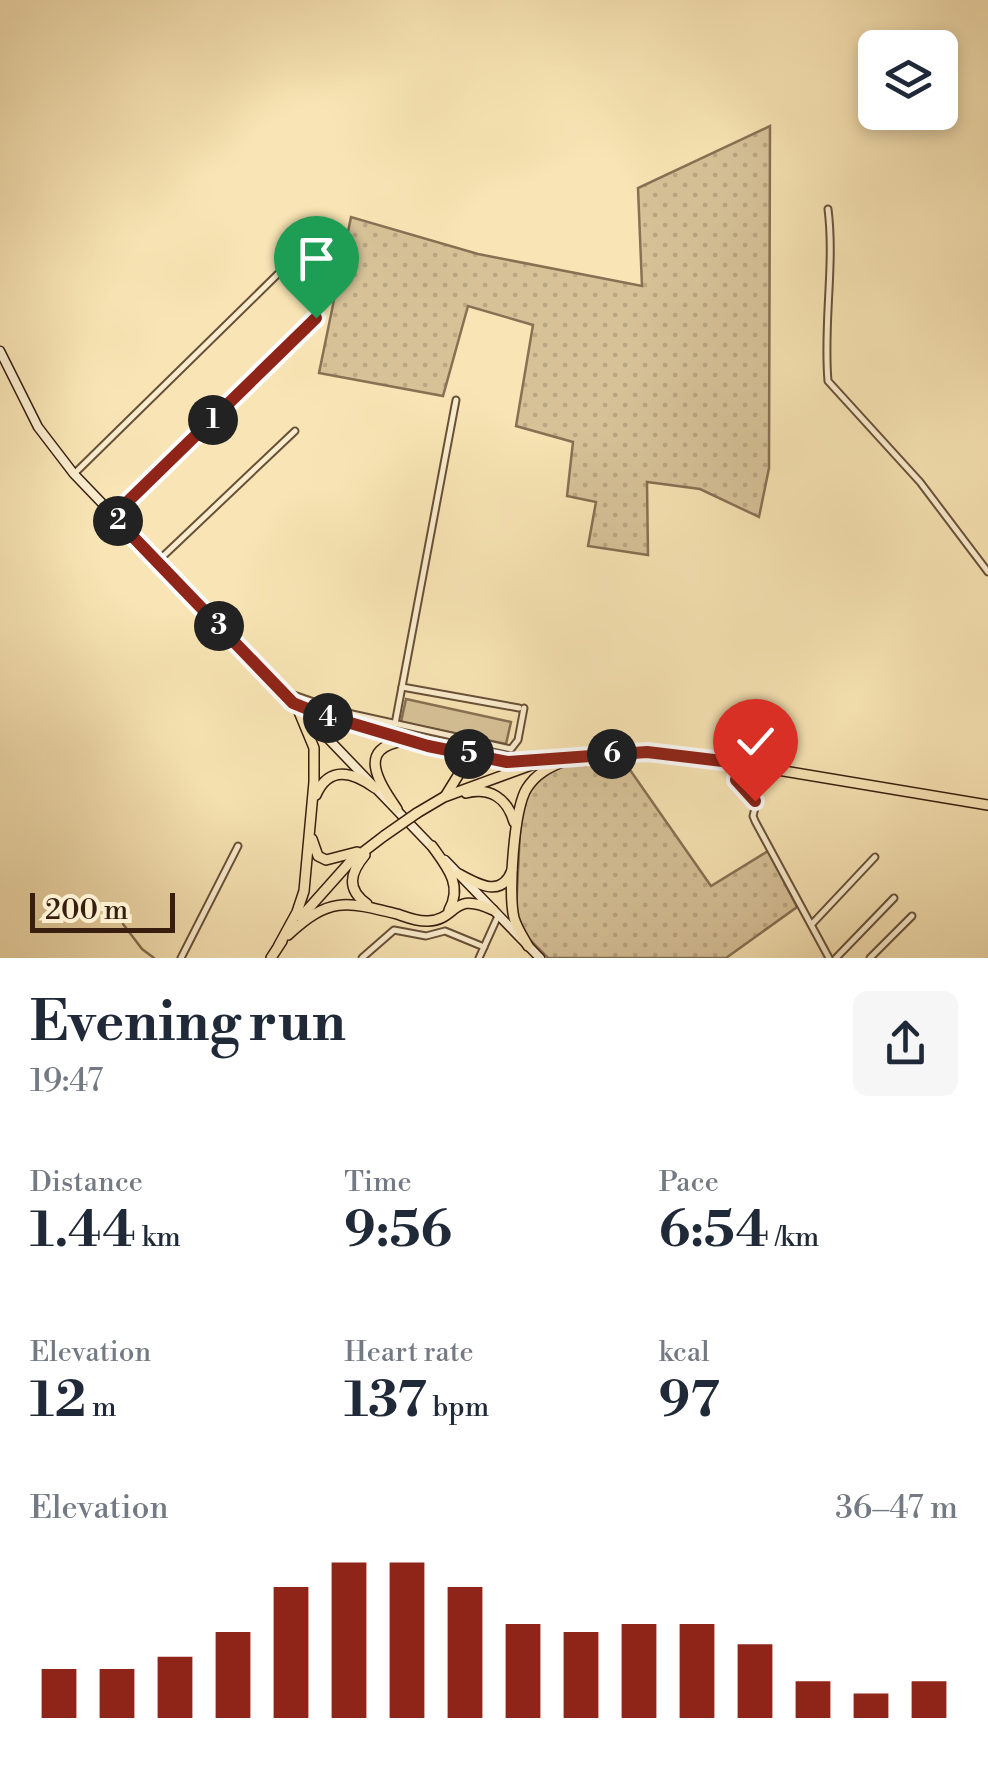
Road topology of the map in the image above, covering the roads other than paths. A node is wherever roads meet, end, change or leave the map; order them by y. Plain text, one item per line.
1 (828, 210) dead end
2 (284, 268) dead end
3 (316, 318) dead end
4 (0, 351) edge
5 (456, 400) dead end
6 (295, 432) dead end
7 (74, 474) junction
8 (113, 516) junction
9 (157, 562) junction
10 (988, 572) edge
11 (402, 687) junction
12 (280, 690) junction
13 (295, 705) junction
14 (395, 724) junction
15 (423, 744) junction
16 (586, 756) junction
17 (539, 762) junction
18 (739, 763) junction
19 (375, 788) junction
20 (444, 797) junction
21 (430, 804) junction
22 (988, 805) edge
23 (312, 807) junction
24 (397, 809) junction
25 (310, 827) junction
26 (515, 833) junction
27 (381, 838) junction
28 (238, 846) dead end
29 (432, 846) junction
30 (364, 849) junction
31 (875, 857) dead end
32 (514, 862) junction
33 (459, 874) junction
34 (894, 898) dead end
35 (373, 908) junction
36 (448, 911) junction
37 (496, 913) junction
38 (912, 916) dead end
39 (812, 924) junction
40 (282, 941) junction
41 (528, 946) junction
42 (484, 947) junction
43 (181, 958) edge
44 (271, 958) edge
45 (362, 958) edge
46 (479, 958) edge
47 (540, 958) edge
48 (833, 958) edge
49 (870, 958) edge

1 - 10 street
2 - 7 street
3 - 8 street
4 - 7 main road
5 - 11 street
6 - 9 street
7 - 8 main road
8 - 9 main road
9 - 12 main road
11 - 14 street
11 - 14 street
12 - 13 main road
12 - 14 street
13 - 15 main road
13 - 19 main road
13 - 23 main road
15 - 17 main road
15 - 20 main road
15 - 24 main road
16 - 17 main road
16 - 18 main road
16 - 26 main road
17 - 20 main road
18 - 22 main road
18 - 39 street
19 - 23 main road
19 - 24 main road
20 - 21 main road
21 - 26 main road
21 - 27 main road, bridge
23 - 25 main road
24 - 29 main road
25 - 30 main road
25 - 40 main road
26 - 32 main road
27 - 30 main road
27 - 35 main road
28 - 43 street
29 - 33 main road
29 - 36 main road
30 - 40 main road
31 - 39 street
32 - 33 main road
32 - 41 main road
33 - 37 main road
34 - 48 street
35 - 36 main road
35 - 40 main road
36 - 37 main road
37 - 41 main road
37 - 42 street
38 - 49 street
39 - 48 street
40 - 44 main road
41 - 47 main road
42 - 45 street
42 - 46 street

